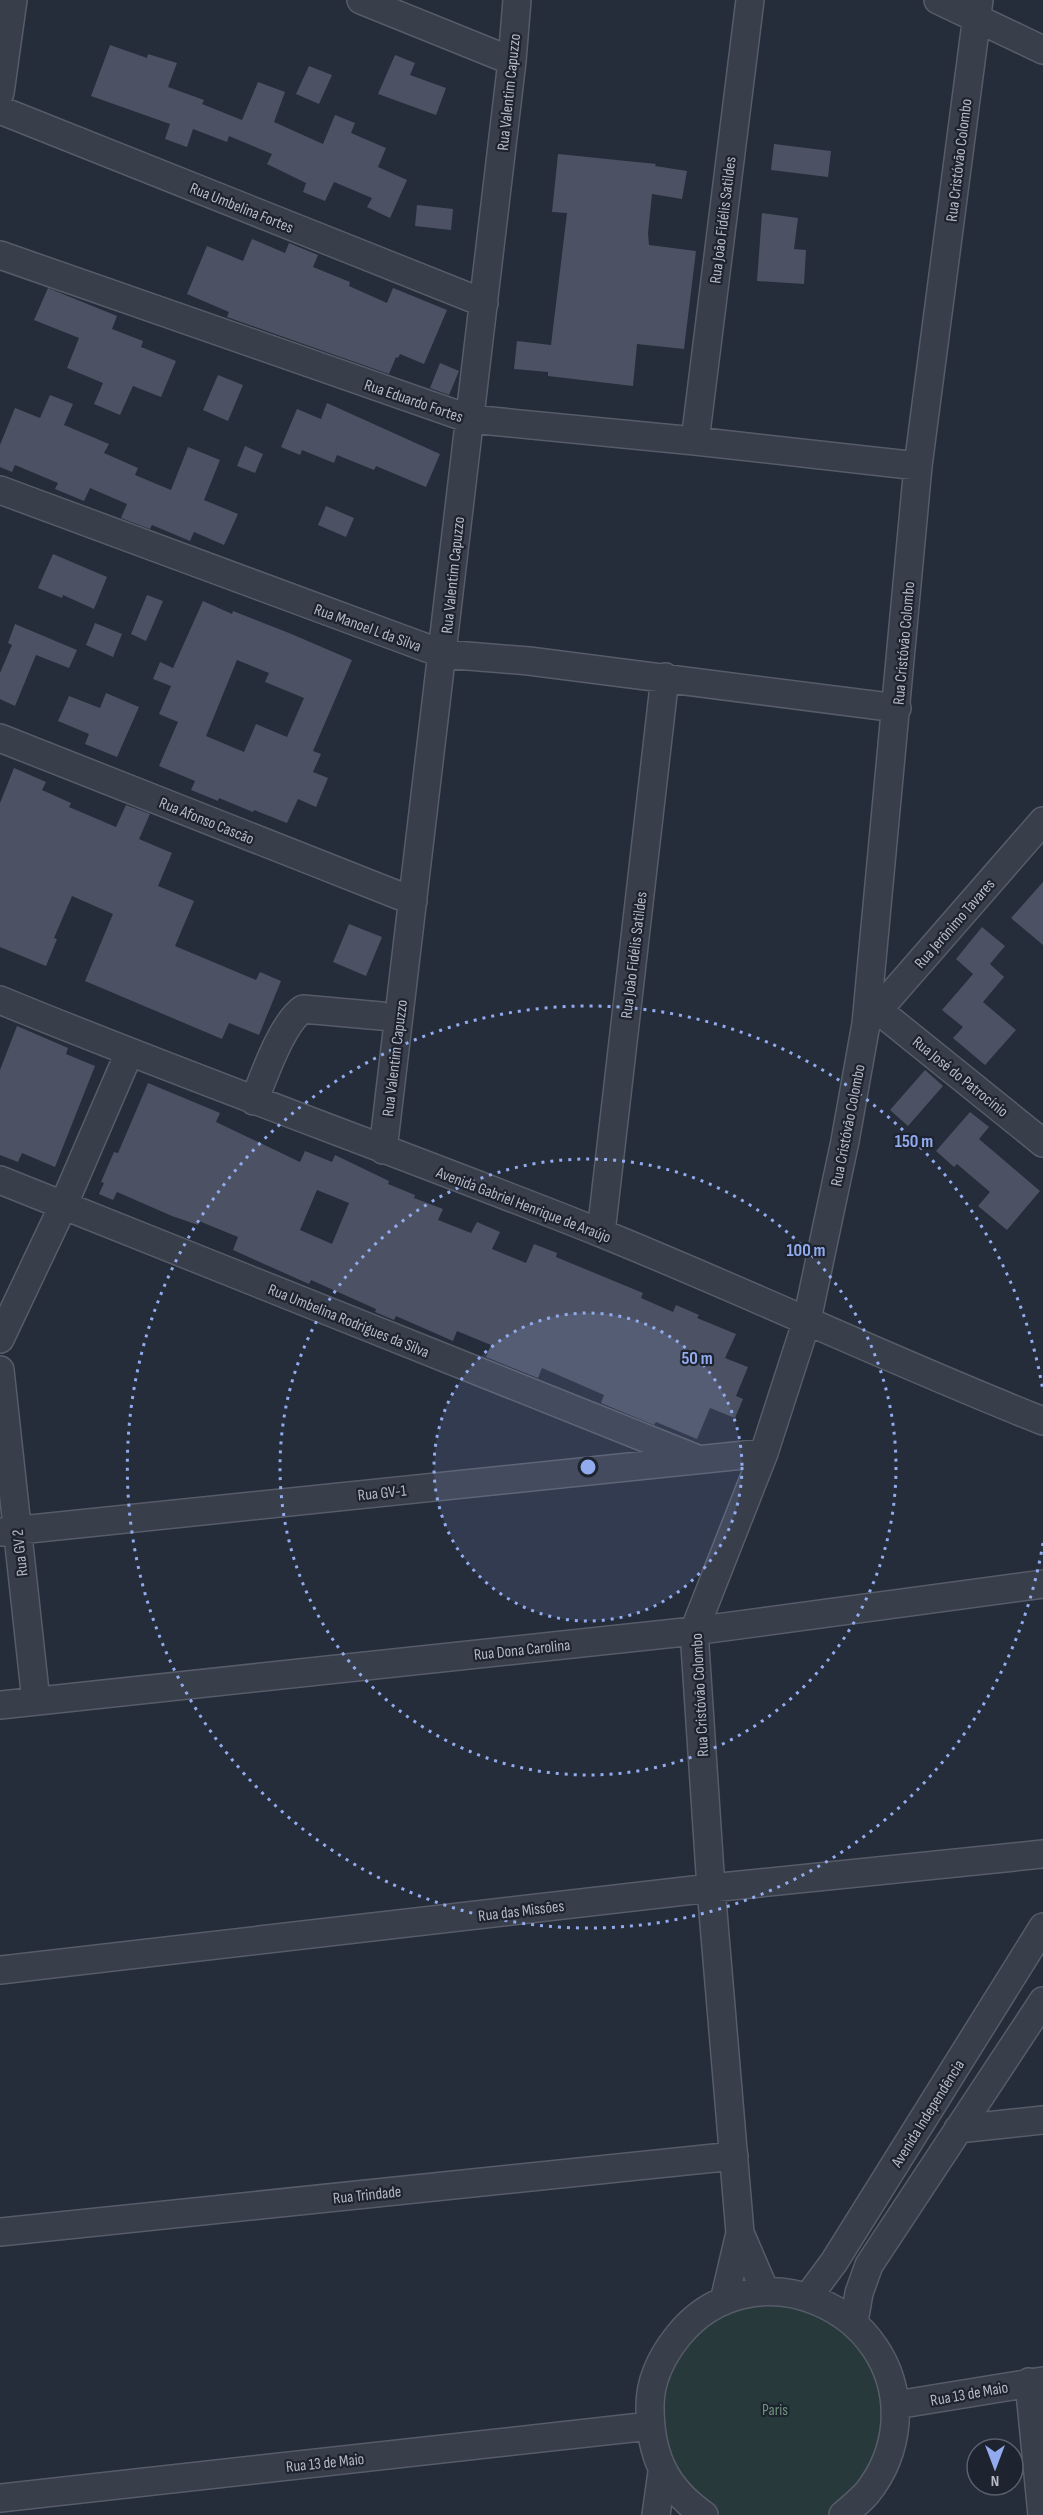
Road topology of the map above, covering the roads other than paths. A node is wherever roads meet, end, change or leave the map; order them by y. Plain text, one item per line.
1 (13, 0) edge
2 (361, 0) edge
3 (517, 0) edge
4 (750, 0) edge
5 (938, 0) edge
6 (978, 8) edge
7 (1043, 50) edge
8 (512, 61) junction
9 (0, 93) edge
10 (0, 110) edge
11 (0, 255) edge
12 (484, 303) junction
13 (470, 419) junction
14 (695, 441) junction
15 (918, 466) junction
16 (0, 490) edge
17 (443, 654) junction
18 (665, 677) junction
19 (897, 708) junction
20 (0, 738) edge
21 (1043, 821) edge
22 (413, 901) junction
23 (0, 1000) edge
24 (381, 1016) dead end
25 (872, 1017) junction
26 (129, 1053) junction
27 (254, 1101) junction
28 (1043, 1143) edge
29 (383, 1150) junction
30 (0, 1180) edge
31 (63, 1206) junction
32 (601, 1233) junction
33 (807, 1320) junction
34 (0, 1339) edge
35 (0, 1370) edge
36 (1043, 1421) edge
37 (764, 1453) junction
38 (699, 1460) junction
39 (8, 1531) edge
40 (1043, 1584) edge
41 (694, 1631) junction
42 (36, 1701) junction
43 (0, 1705) edge
44 (1043, 1854) edge
45 (711, 1888) junction
46 (1043, 1927) edge
47 (0, 1970) edge
48 (1043, 2001) edge
49 (1043, 2120) edge
50 (958, 2129) junction
51 (734, 2156) junction
52 (0, 2232) edge
53 (740, 2233) junction
54 (765, 2291) junction
55 (808, 2297) junction
56 (724, 2301) junction
57 (854, 2322) junction
58 (1036, 2382) edge
59 (896, 2405) junction
60 (650, 2426) junction
61 (662, 2472) junction
62 (0, 2498) edge
63 (656, 2515) edge
64 (704, 2515) edge
65 (843, 2515) edge
66 (1042, 2515) edge

1 - 9 street
2 - 8 street
3 - 8 street, Rua Valentim Capuzzo
4 - 14 street, Rua João Fidélis Satildes
5 - 6 street
6 - 7 street
6 - 15 street, Rua Cristóvão Colombo
8 - 12 street, Rua Valentim Capuzzo
10 - 12 street, Rua Umbelina Fortes
11 - 13 street, Rua Eduardo Fortes
12 - 13 street, Rua Valentim Capuzzo
13 - 14 street, Rua Eduardo Fortes
13 - 17 street, Rua Valentim Capuzzo
14 - 15 street, Rua Eduardo Fortes
15 - 19 street, Rua Cristóvão Colombo
16 - 17 street, Rua Manoel L da Silva
17 - 18 street, Rua Manoel L da Silva
17 - 22 street, Rua Valentim Capuzzo
18 - 19 street, Rua Manoel L da Silva
18 - 32 street, Rua João Fidélis Satildes
19 - 25 street, Rua Cristóvão Colombo
20 - 22 street, Rua Afonso Cascão
21 - 25 street, Rua Jerônimo Tavares
22 - 29 street, Rua Valentim Capuzzo
23 - 26 street, Avenida Gabriel Henrique de Araújo
24 - 27 street
25 - 28 street, Rua José do Patrocínio
25 - 33 street, Rua Cristóvão Colombo
26 - 27 street, Avenida Gabriel Henrique de Araújo
26 - 31 street
27 - 29 street, Avenida Gabriel Henrique de Araújo
29 - 32 street, Avenida Gabriel Henrique de Araújo
30 - 31 street, Rua Umbelina Rodrigues da Silva
31 - 34 street
31 - 38 street, Rua Umbelina Rodrigues da Silva
32 - 33 street, Avenida Gabriel Henrique de Araújo
33 - 36 street, Avenida Gabriel Henrique de Araújo
33 - 37 street, Rua Cristóvão Colombo
35 - 39 street, Rua GV 2
37 - 38 street, Rua GV-1
37 - 41 street, Rua Cristóvão Colombo
38 - 39 street, Rua GV-1
39 - 42 street, Rua GV 2
40 - 41 street, Rua Dona Carolina
41 - 42 street, Rua Dona Carolina
41 - 45 street, Rua Cristóvão Colombo
42 - 43 street, Rua Dona Carolina
44 - 45 street, Rua das Missões
45 - 47 street, Rua das Missões
45 - 51 street, Rua Cristóvão Colombo
46 - 55 street, Avenida Independência
48 - 50 street, Avenida Independência
49 - 50 street
50 - 57 street, Avenida Independência
51 - 52 street, Rua Trindade
51 - 53 street, Rua Cristóvão Colombo
53 - 54 street, Rua Cristóvão Colombo
53 - 56 street, Rua Cristóvão Colombo
54 - 55 street
54 - 56 street
55 - 57 street
56 - 60 street
57 - 59 street
58 - 59 street, Rua 13 de Maio
58 - 66 street
59 - 65 street
60 - 61 street
60 - 62 street, Rua 13 de Maio
61 - 63 street
61 - 64 street

